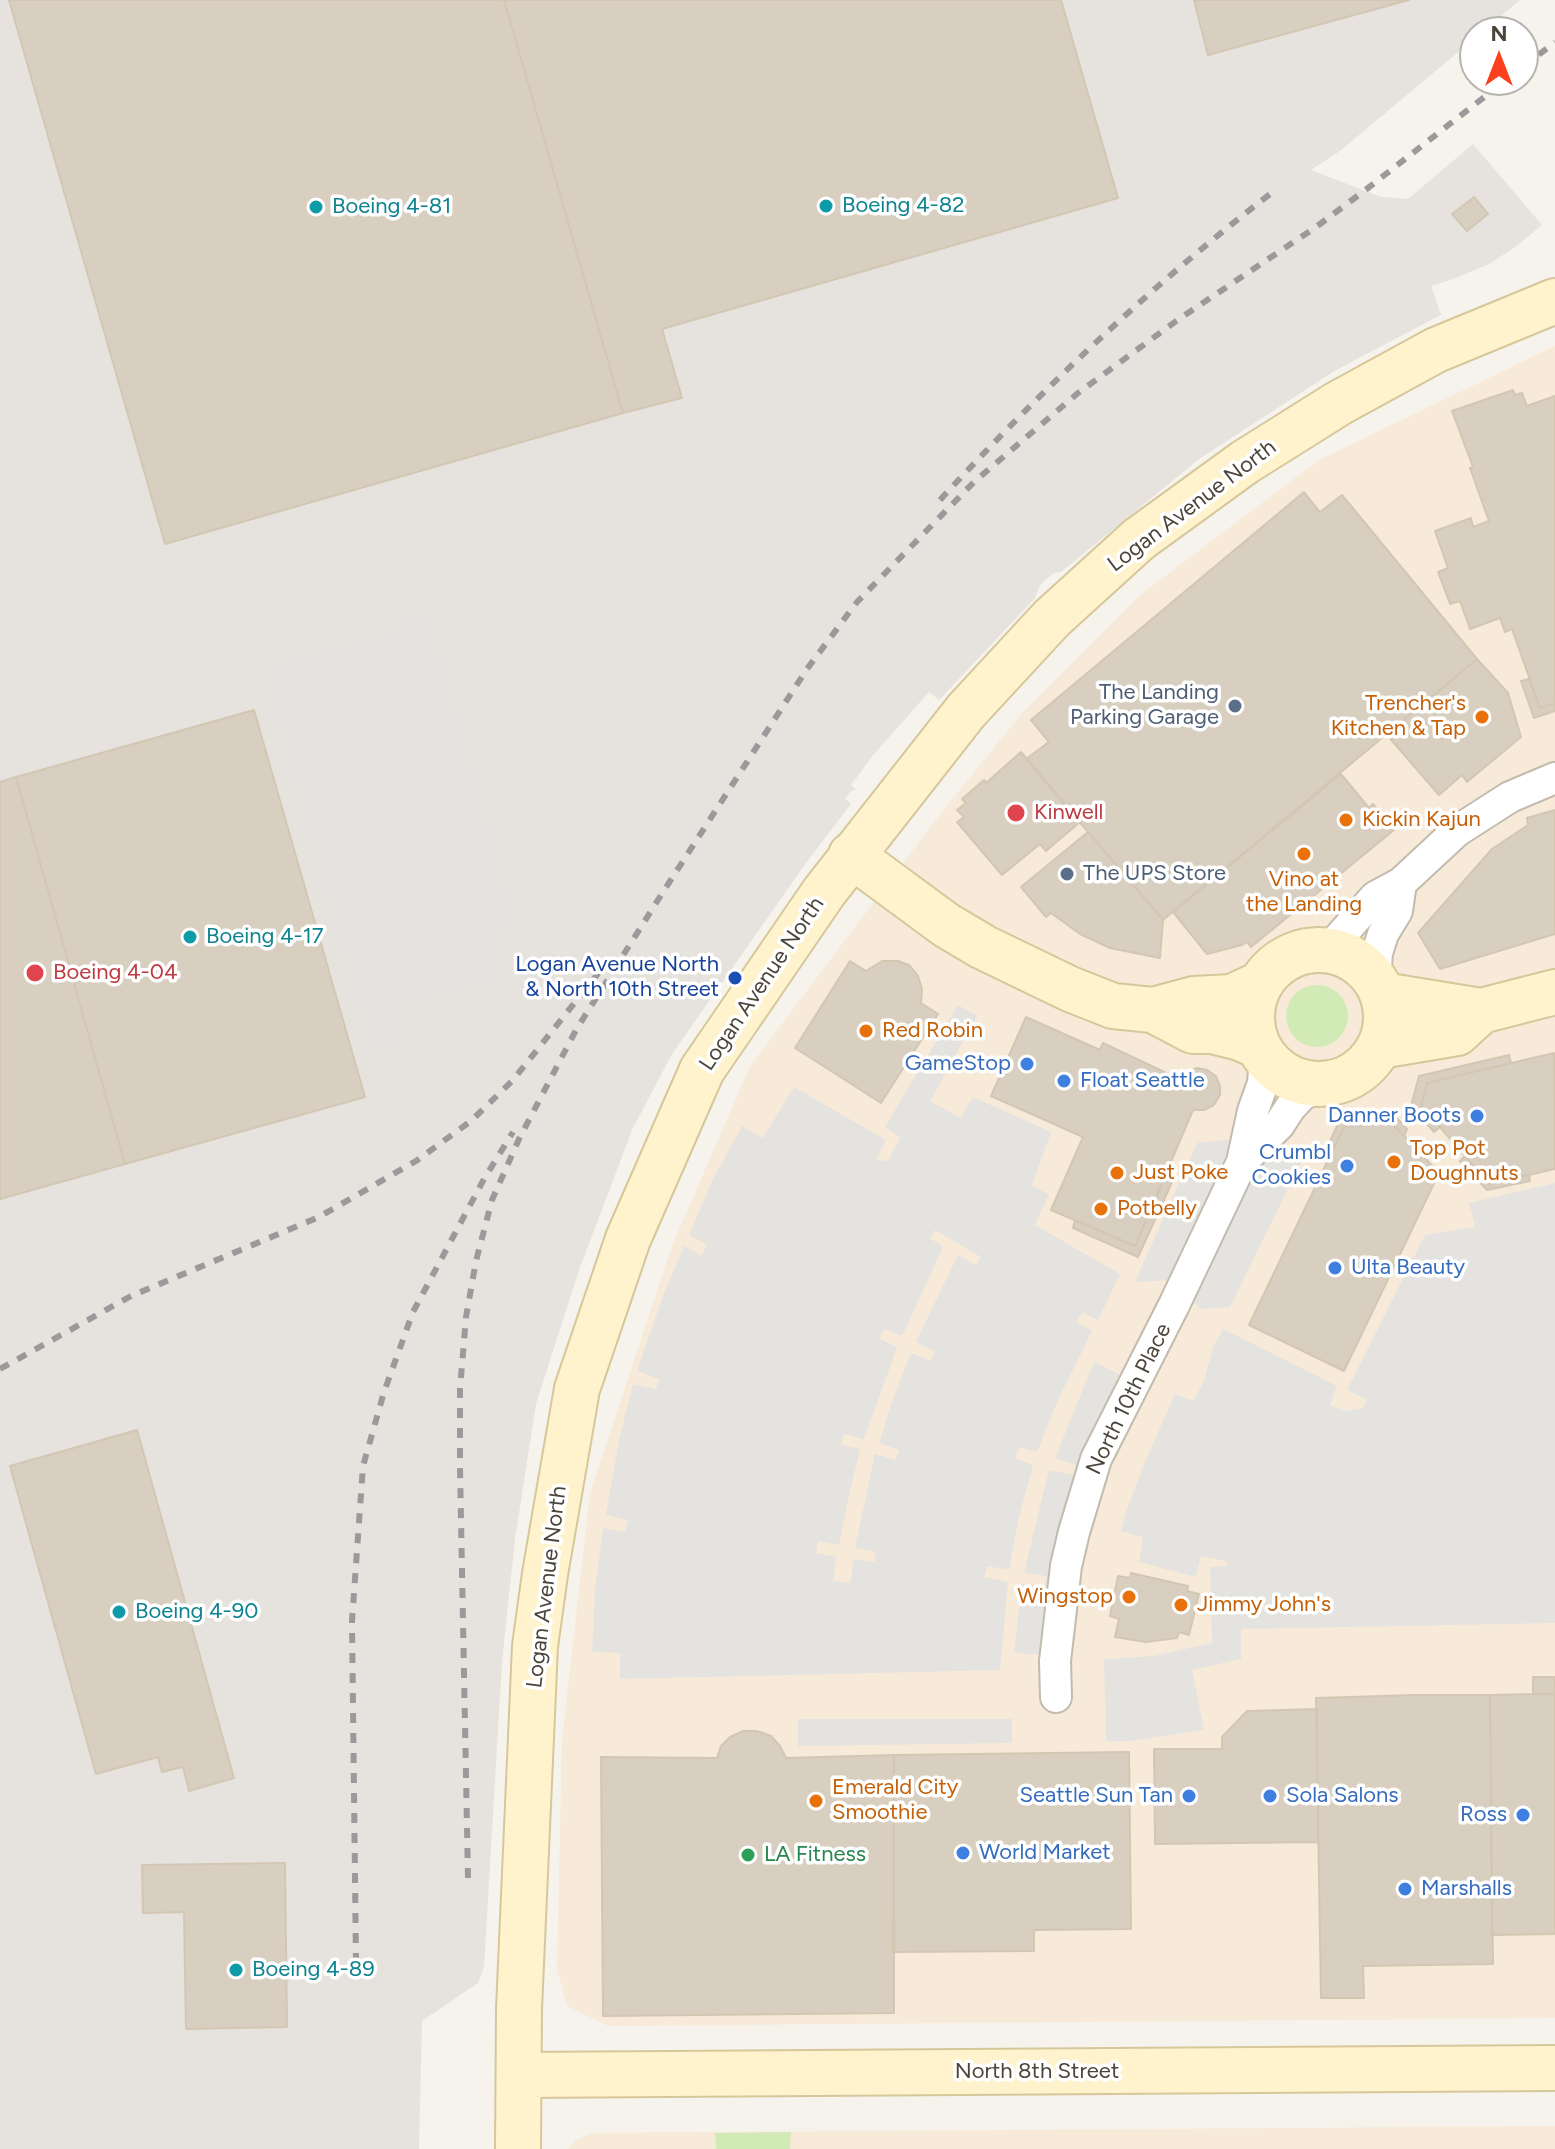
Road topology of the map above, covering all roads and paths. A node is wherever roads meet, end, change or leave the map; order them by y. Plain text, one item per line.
1 (1555, 301) edge
2 (1555, 778) edge
3 (851, 855) junction
4 (1401, 883) junction
5 (1328, 950) junction
6 (1260, 984) junction
7 (1379, 987) junction
8 (1555, 992) edge
9 (1153, 1010) junction
10 (1481, 1011) junction
11 (1380, 1046) junction
12 (1261, 1051) junction
13 (1325, 1084) junction
14 (1242, 1162) junction
15 (1056, 1697) dead end
16 (1555, 2068) edge
17 (519, 2075) junction
18 (518, 2149) edge

1 - 3 street, Logan Avenue North
2 - 4 street
3 - 9 street
3 - 17 street, Logan Avenue North
4 - 5 street
4 - 7 street
5 - 6 street
5 - 7 street
6 - 9 street
6 - 12 street
7 - 10 street
7 - 11 street
8 - 10 street
9 - 12 street
10 - 11 street
11 - 13 street
12 - 13 street
12 - 14 street, North 10th Place
13 - 14 street, North 10th Place
14 - 15 street, North 10th Place
16 - 17 street, North 8th Street
17 - 18 street, Logan Avenue North

